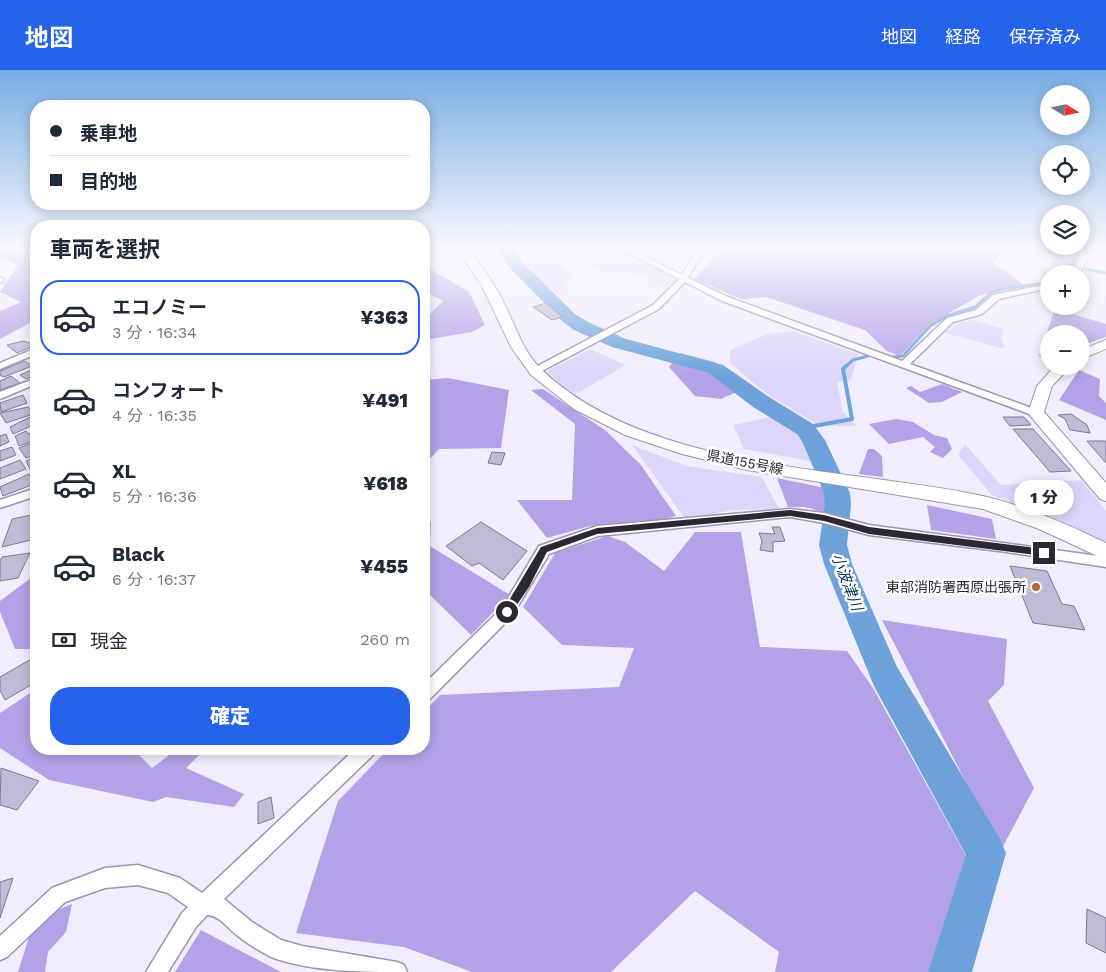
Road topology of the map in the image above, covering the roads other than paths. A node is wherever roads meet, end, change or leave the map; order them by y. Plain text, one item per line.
1 (490, 291) edge
2 (672, 291) edge
3 (709, 291) edge
4 (1024, 291) edge
5 (1106, 344) edge
6 (1090, 351) edge
7 (30, 354) edge
8 (902, 365) junction
9 (0, 366) edge
10 (535, 371) junction
11 (1052, 375) edge
12 (30, 385) edge
13 (0, 396) edge
14 (1036, 413) junction
15 (30, 494) edge
16 (1106, 495) edge
17 (0, 504) edge
18 (1106, 552) edge
19 (1106, 562) edge
20 (430, 688) edge
21 (361, 755) edge
22 (203, 904) junction
23 (0, 950) edge
24 (156, 972) edge
25 (397, 972) edge

1 - 10 main road, 県道155号線
2 - 10 street
3 - 8 street
4 - 8 street
5 - 6 street
7 - 9 street
8 - 14 street
10 - 18 main road, 県道155号線
11 - 14 main road
12 - 13 street
14 - 16 main road
15 - 17 street
19 - 20 street
21 - 22 street
22 - 23 street
22 - 24 street
22 - 25 street

